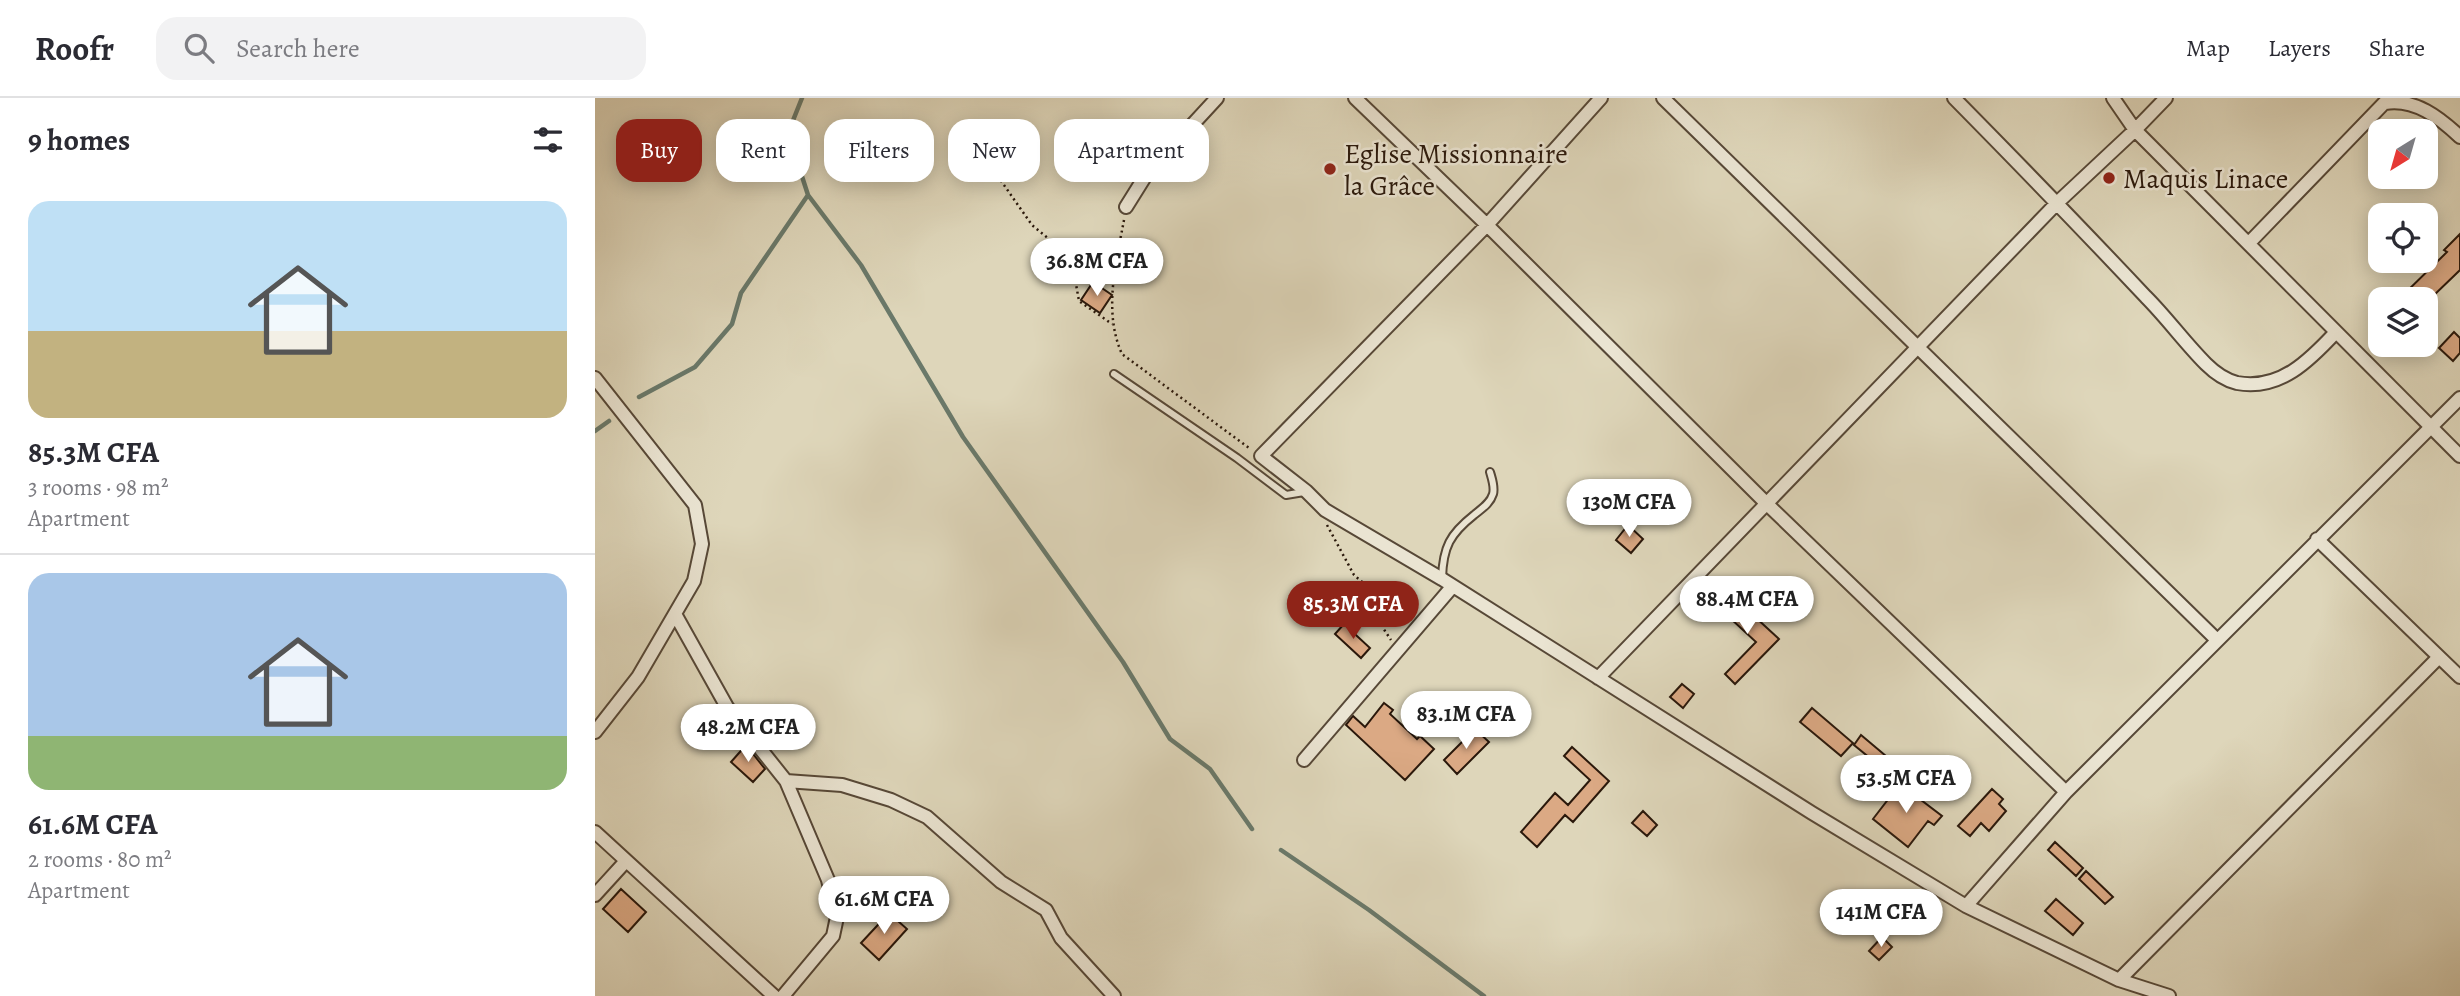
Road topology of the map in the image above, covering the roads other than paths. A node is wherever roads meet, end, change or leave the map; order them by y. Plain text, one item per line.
1 (1217, 98) edge
2 (1355, 98) edge
3 (1601, 98) edge
4 (1663, 98) edge
5 (1954, 98) edge
6 (2113, 98) edge
7 (2166, 98) edge
8 (2387, 100) edge
9 (2135, 130) junction
10 (2460, 137) edge
11 (2057, 203) junction
12 (1126, 207) road end
13 (1487, 225) junction
14 (2249, 243) junction
15 (2336, 332) junction
16 (1916, 348) junction
17 (1114, 374) dead end
18 (595, 378) edge
19 (2460, 398) edge
20 (2431, 428) junction
21 (2460, 456) edge
22 (1490, 472) dead end
23 (1306, 491) junction
24 (1766, 503) junction
25 (2317, 539) junction
26 (1447, 583) junction
27 (675, 614) junction
28 (2217, 640) junction
29 (2439, 657) junction
30 (2460, 677) edge
31 (1598, 678) junction
32 (595, 732) edge
33 (1304, 760) dead end
34 (786, 780) junction
35 (2066, 792) junction
36 (595, 832) edge
37 (626, 861) junction
38 (595, 895) edge
39 (1966, 906) junction
40 (2119, 980) junction
41 (774, 996) edge
42 (783, 996) edge
43 (1114, 996) edge
44 (2169, 996) edge

1 - 12 street
2 - 13 street
3 - 13 street
4 - 16 street
5 - 11 street
6 - 9 street
7 - 9 street
8 - 10 street
8 - 14 street
9 - 11 street
9 - 14 street
11 - 15 street
11 - 16 street
13 - 23 street
13 - 24 street
14 - 15 street
15 - 20 street
16 - 24 street
16 - 28 street
17 - 23 lane
18 - 27 street
19 - 20 street
20 - 21 street
20 - 25 street
22 - 26 lane
23 - 26 street
24 - 31 street
24 - 35 street
25 - 28 street
25 - 29 street
26 - 31 street
26 - 33 street
27 - 32 street
27 - 34 street
28 - 35 street
29 - 30 street
29 - 40 street
31 - 39 street
34 - 42 street
34 - 43 street
35 - 39 street
36 - 37 street
37 - 38 street
37 - 41 street
39 - 40 street
40 - 44 street

